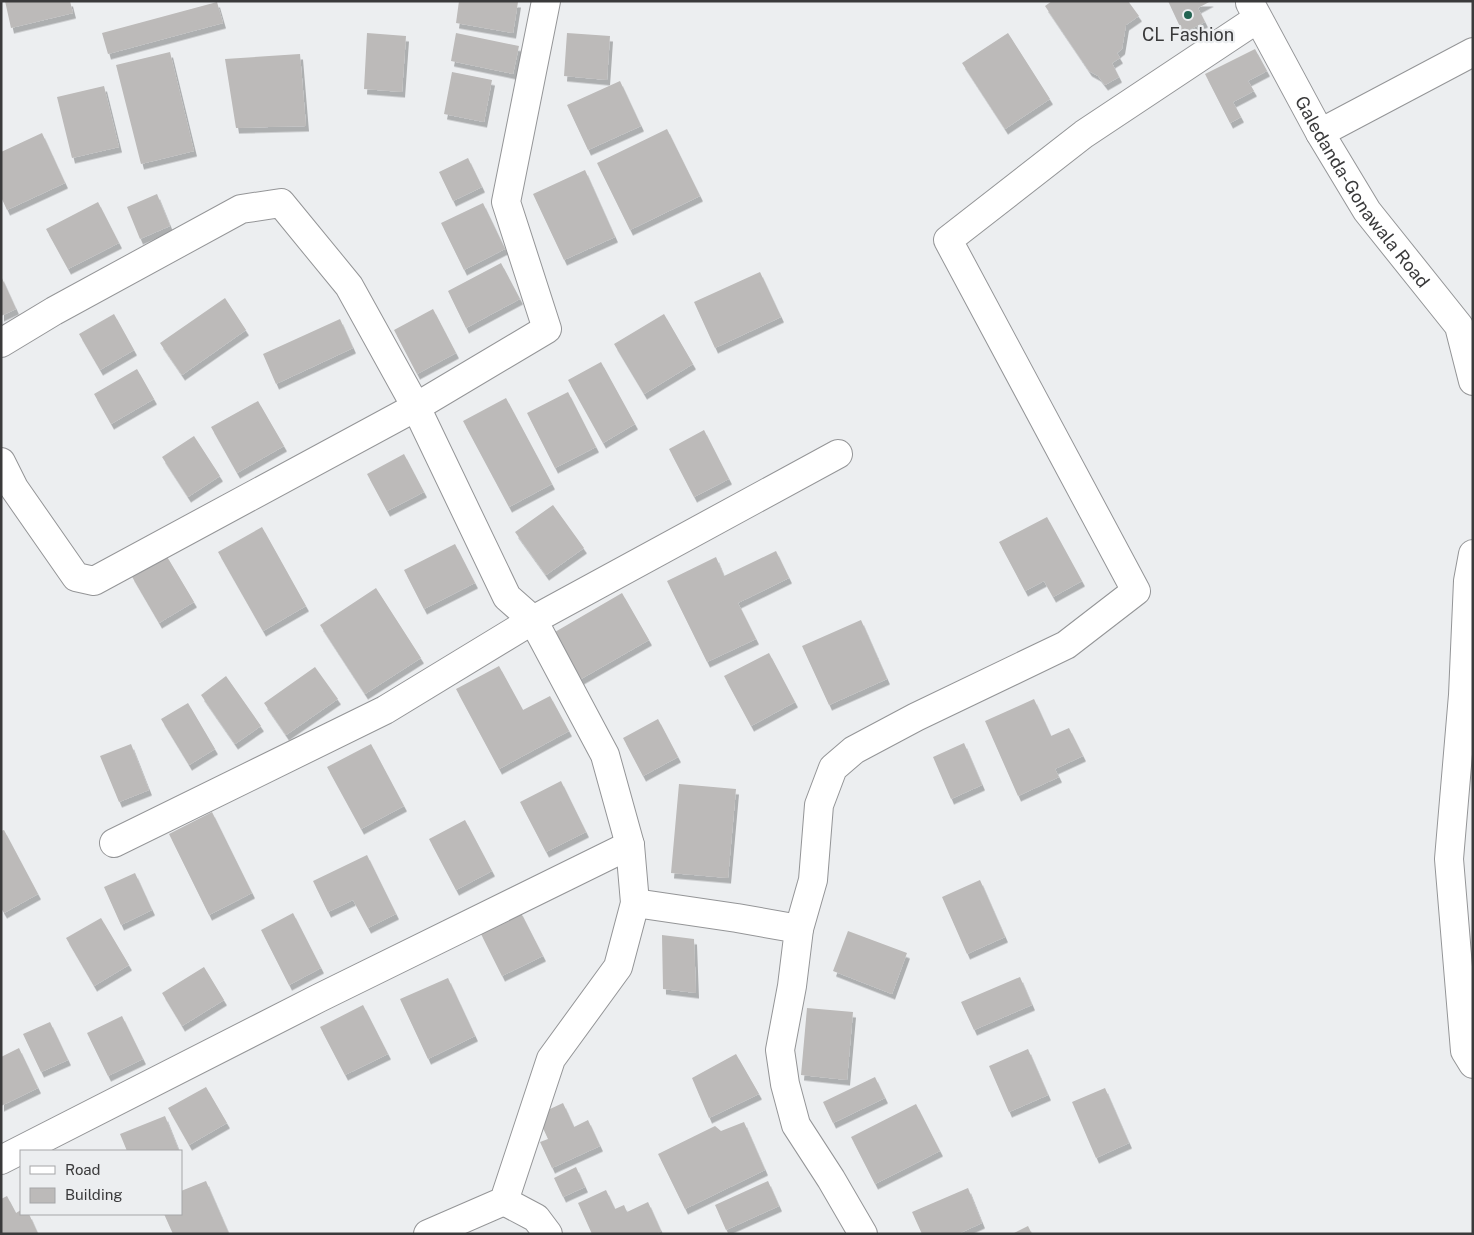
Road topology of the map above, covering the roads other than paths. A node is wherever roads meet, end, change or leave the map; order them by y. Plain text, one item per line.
1 (546, 1) edge
2 (1253, 10) edge
3 (1473, 52) edge
4 (1320, 133) junction
5 (1, 343) edge
6 (1473, 381) edge
7 (416, 407) junction
8 (838, 454) dead end
9 (1, 462) edge
10 (1473, 554) edge
11 (1471, 581) edge
12 (533, 620) junction
13 (114, 842) dead end
14 (630, 846) junction
15 (635, 903) junction
16 (799, 930) junction
17 (1473, 1064) edge
18 (20, 1150) edge
19 (21, 1150) edge
20 (1, 1160) edge
21 (504, 1201) junction
22 (428, 1234) edge
23 (548, 1234) edge
24 (863, 1234) edge

1 - 7 street
2 - 4 street, Galedanda-Gonawala Road
2 - 16 street
3 - 4 street
4 - 6 street, Galedanda-Gonawala Road
5 - 7 street
7 - 9 street
7 - 12 street
8 - 12 street
10 - 11 street
11 - 17 street
12 - 13 street
12 - 14 street
14 - 15 street
14 - 19 street
15 - 16 street
15 - 21 street
16 - 24 street
18 - 20 street
21 - 22 street
21 - 23 street

